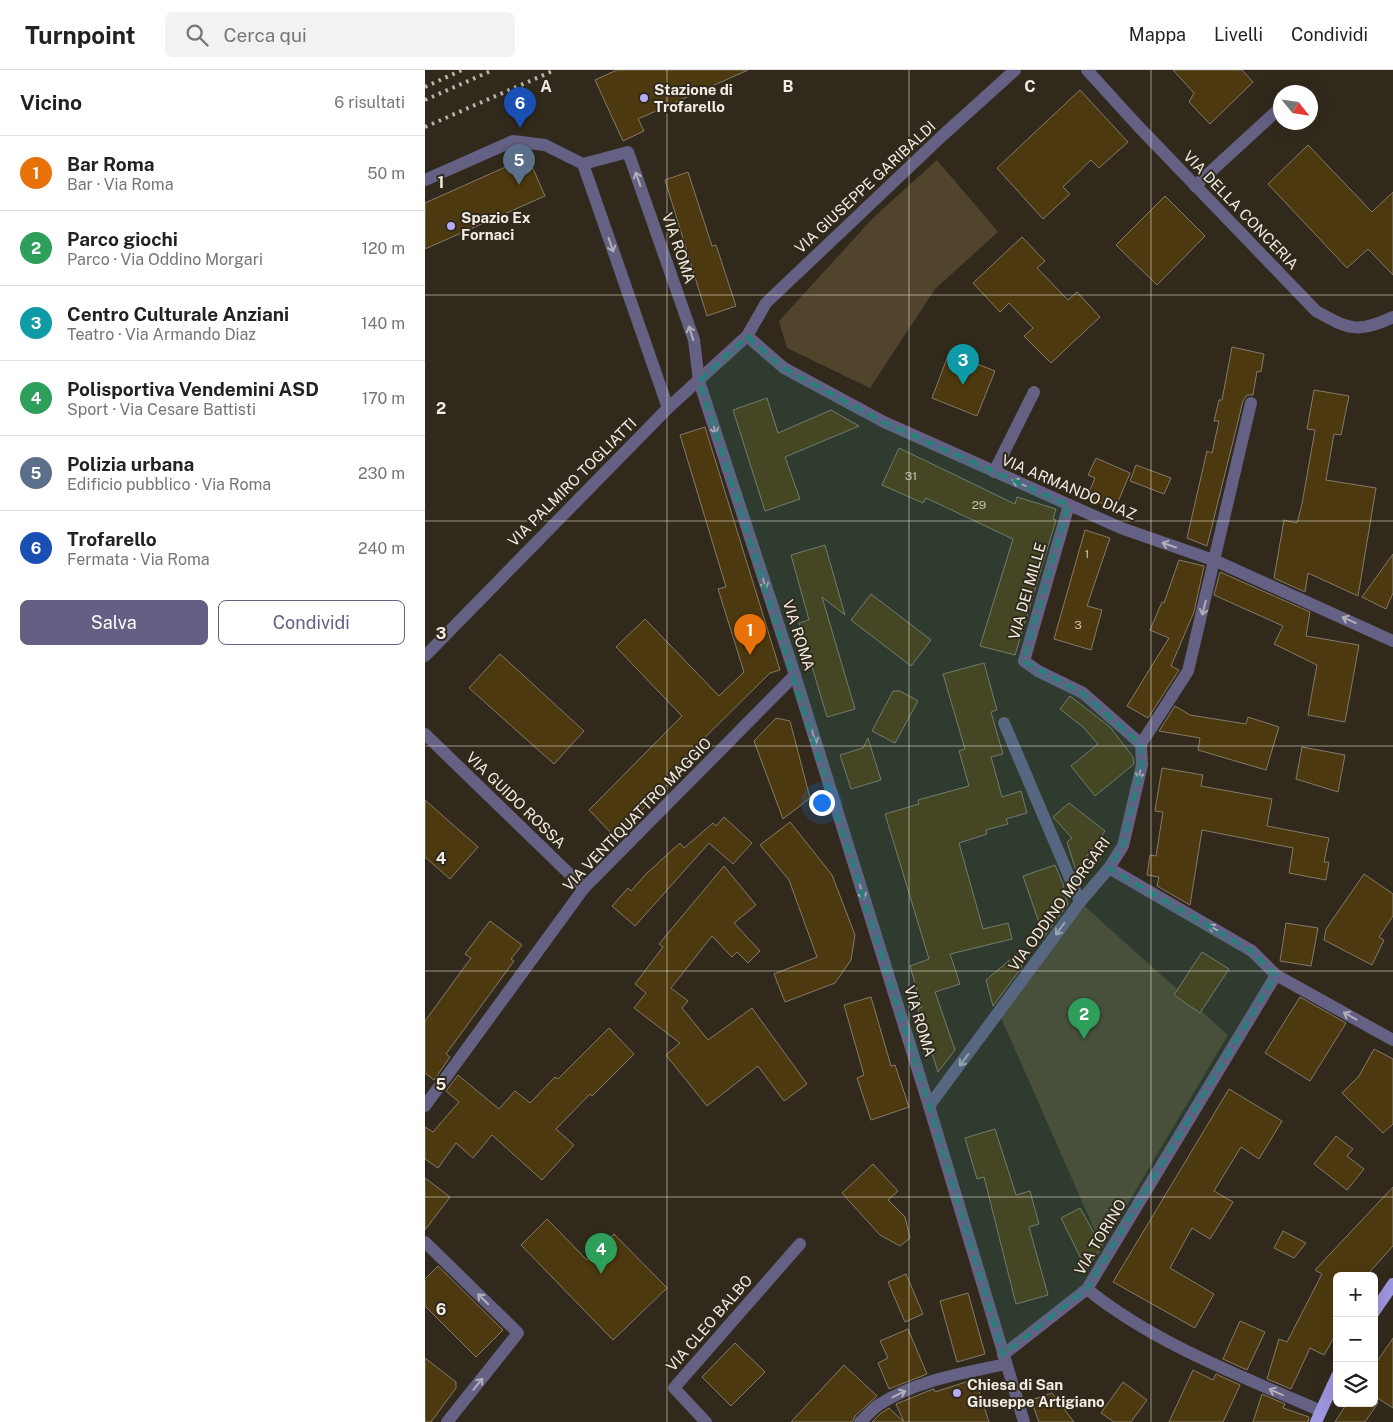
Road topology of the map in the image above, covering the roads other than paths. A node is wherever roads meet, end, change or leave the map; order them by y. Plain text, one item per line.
1 (1015, 70) edge
2 (1087, 70) edge
3 (1273, 114) edge
4 (583, 164) junction
5 (425, 180) edge
6 (1195, 186) junction
7 (1393, 317) edge
8 (747, 336) junction
9 (699, 381) junction
10 (1034, 392) dead end
11 (1251, 403) dead end
12 (668, 408) junction
13 (994, 472) junction
14 (1069, 505) junction
15 (1215, 560) junction
16 (1393, 624) edge
17 (1389, 638) edge
18 (425, 656) edge
19 (795, 675) junction
20 (1004, 723) dead end
21 (425, 734) edge
22 (1141, 744) junction
23 (1109, 868) junction
24 (584, 888) junction
25 (1080, 902) junction
26 (1276, 975) junction
27 (1393, 1040) edge
28 (425, 1106) edge
29 (929, 1106) junction
30 (425, 1242) edge
31 (800, 1244) dead end
32 (1393, 1284) edge
33 (1087, 1289) junction
34 (1378, 1306) edge
35 (1005, 1360) junction
36 (1333, 1385) edge
37 (1318, 1417) edge
38 (447, 1422) edge
39 (706, 1422) edge
40 (860, 1422) edge
41 (1024, 1422) edge

1 - 8 street, VIA GIUSEPPE GARIBALDI
2 - 6 street, VIA DELLA CONCERIA
3 - 6 street
4 - 5 street
9 -> 4 street, VIA ROMA
4 -> 12 street
6 - 7 street, VIA DELLA CONCERIA
8 - 9 street, VIA PALMIRO TOGLIATTI
8 - 13 street, VIA ARMANDO DIAZ
9 - 12 street, VIA PALMIRO TOGLIATTI
9 -> 19 street, VIA ROMA
10 - 13 street
11 - 15 street
12 - 18 street, VIA PALMIRO TOGLIATTI
14 -> 13 street, VIA ARMANDO DIAZ
15 -> 14 street, VIA ARMANDO DIAZ
14 - 22 street, VIA DEI MILLE
17 -> 15 street, VIA ARMANDO DIAZ
15 -> 22 street
16 - 17 street
19 - 24 street, VIA VENTIQUATTRO MAGGIO
19 -> 29 street, VIA ROMA
20 - 25 street
21 - 24 street, VIA GUIDO ROSSA
22 -> 23 street, VIA ODDINO MORGARI
23 - 25 street, VIA ODDINO MORGARI
26 -> 23 street
24 - 28 street, VIA VENTIQUATTRO MAGGIO
25 -> 29 street, VIA ODDINO MORGARI
27 -> 26 street
26 - 33 street, VIA TORINO
29 - 35 street, VIA ROMA
38 -> 30 street
31 - 39 street, VIA CLEO BALBO
32 - 34 main road
33 - 35 street
37 -> 33 street, VIA TORINO
40 -> 35 street
35 - 41 street, VIA ROMA
36 - 37 main road, VIA TORINO

